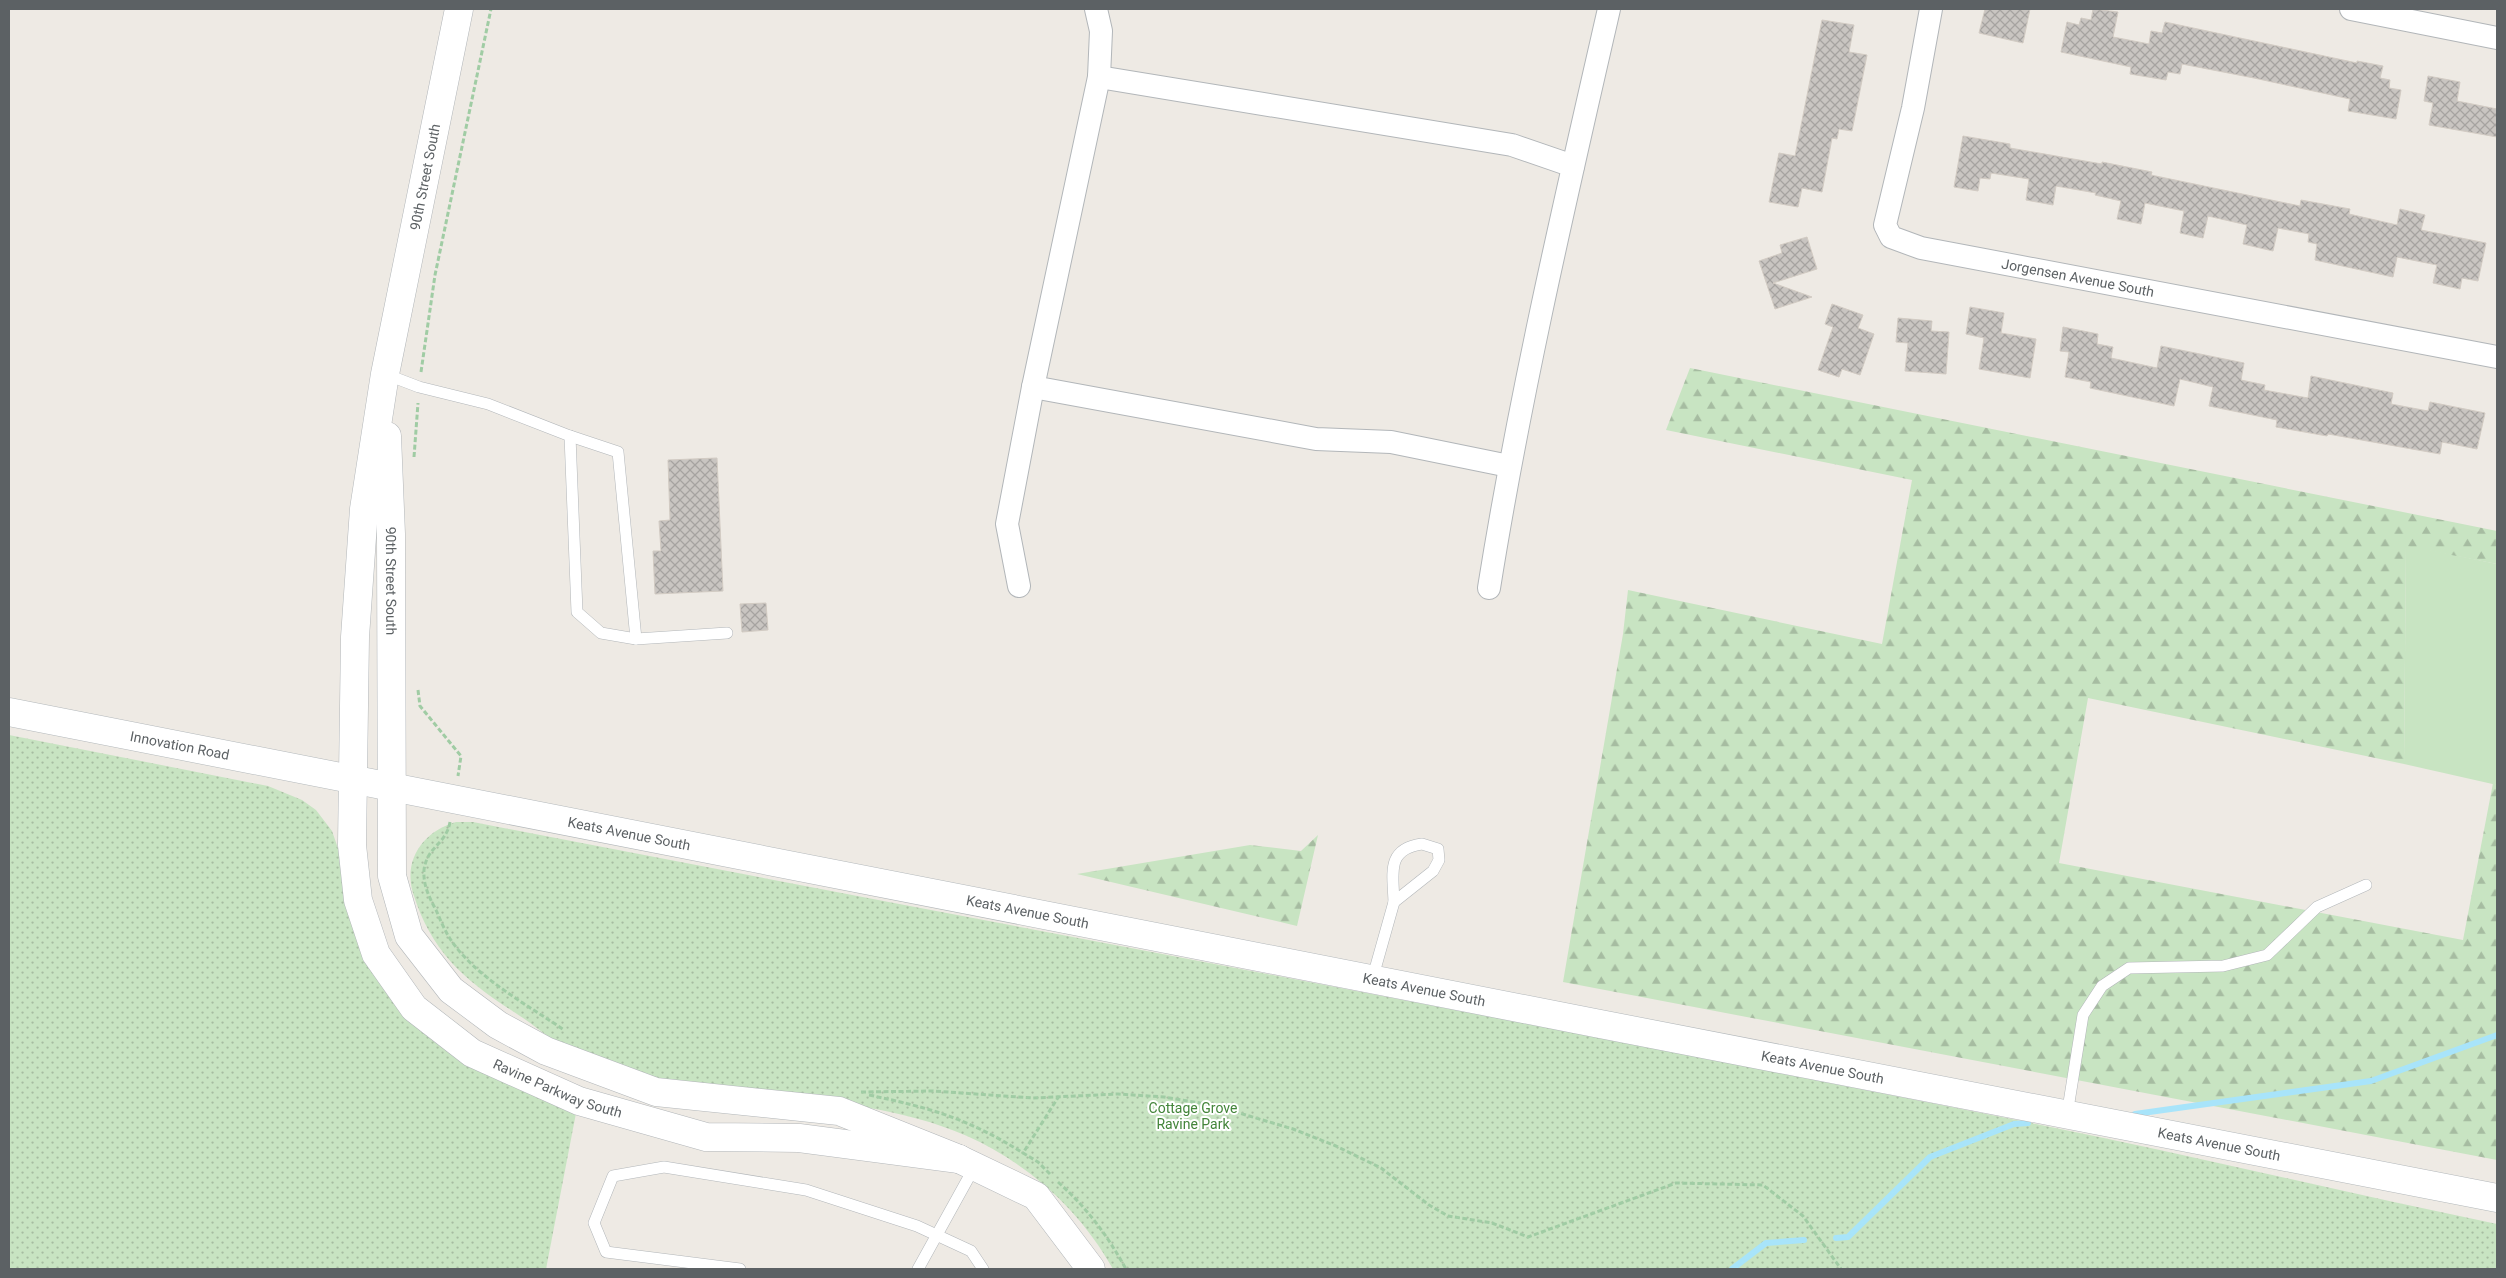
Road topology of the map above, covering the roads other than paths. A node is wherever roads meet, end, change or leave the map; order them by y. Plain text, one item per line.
1 (459, 9) edge
2 (1096, 9) edge
3 (1609, 9) edge
4 (1931, 9) edge
5 (2352, 9) edge
6 (2497, 38) edge
7 (1099, 78) junction
8 (1573, 166) junction
9 (2497, 357) edge
10 (385, 374) junction
11 (1033, 387) junction
12 (570, 436) junction
13 (1509, 466) junction
14 (1019, 586) dead end
15 (1489, 588) dead end
16 (727, 633) dead end
17 (636, 639) junction
18 (9, 712) edge
19 (351, 779) junction
20 (390, 787) junction
21 (2366, 885) dead end
22 (1394, 902) junction
23 (1372, 980) junction
24 (2067, 1115) junction
25 (967, 1162) junction
26 (2497, 1198) edge
27 (936, 1235) junction
28 (740, 1269) edge
29 (918, 1269) edge
30 (983, 1269) edge
31 (1091, 1269) edge

1 - 10 street, 90th Street South
2 - 7 street
3 - 8 street
4 - 9 street, Jorgensen Avenue South
5 - 6 street
7 - 8 street
7 - 11 street
8 - 13 street
10 - 12 lane
10 - 19 street, 90th Street South
10 - 20 street, 90th Street South
11 - 13 street
11 - 14 street
12 - 17 lane
12 - 17 lane
13 - 15 street
16 - 17 lane
18 - 19 street, Innovation Road
19 - 20 street, Keats Avenue South
19 - 25 street, Ravine Parkway South
20 - 23 street, Keats Avenue South
20 - 25 street, Ravine Parkway South
21 - 24 lane
22 - 22 lane
22 - 23 lane
23 - 24 street, Keats Avenue South
24 - 26 street, Keats Avenue South
25 - 27 lane
25 - 31 street, Ravine Parkway South
27 - 28 lane
27 - 29 lane
27 - 30 lane

